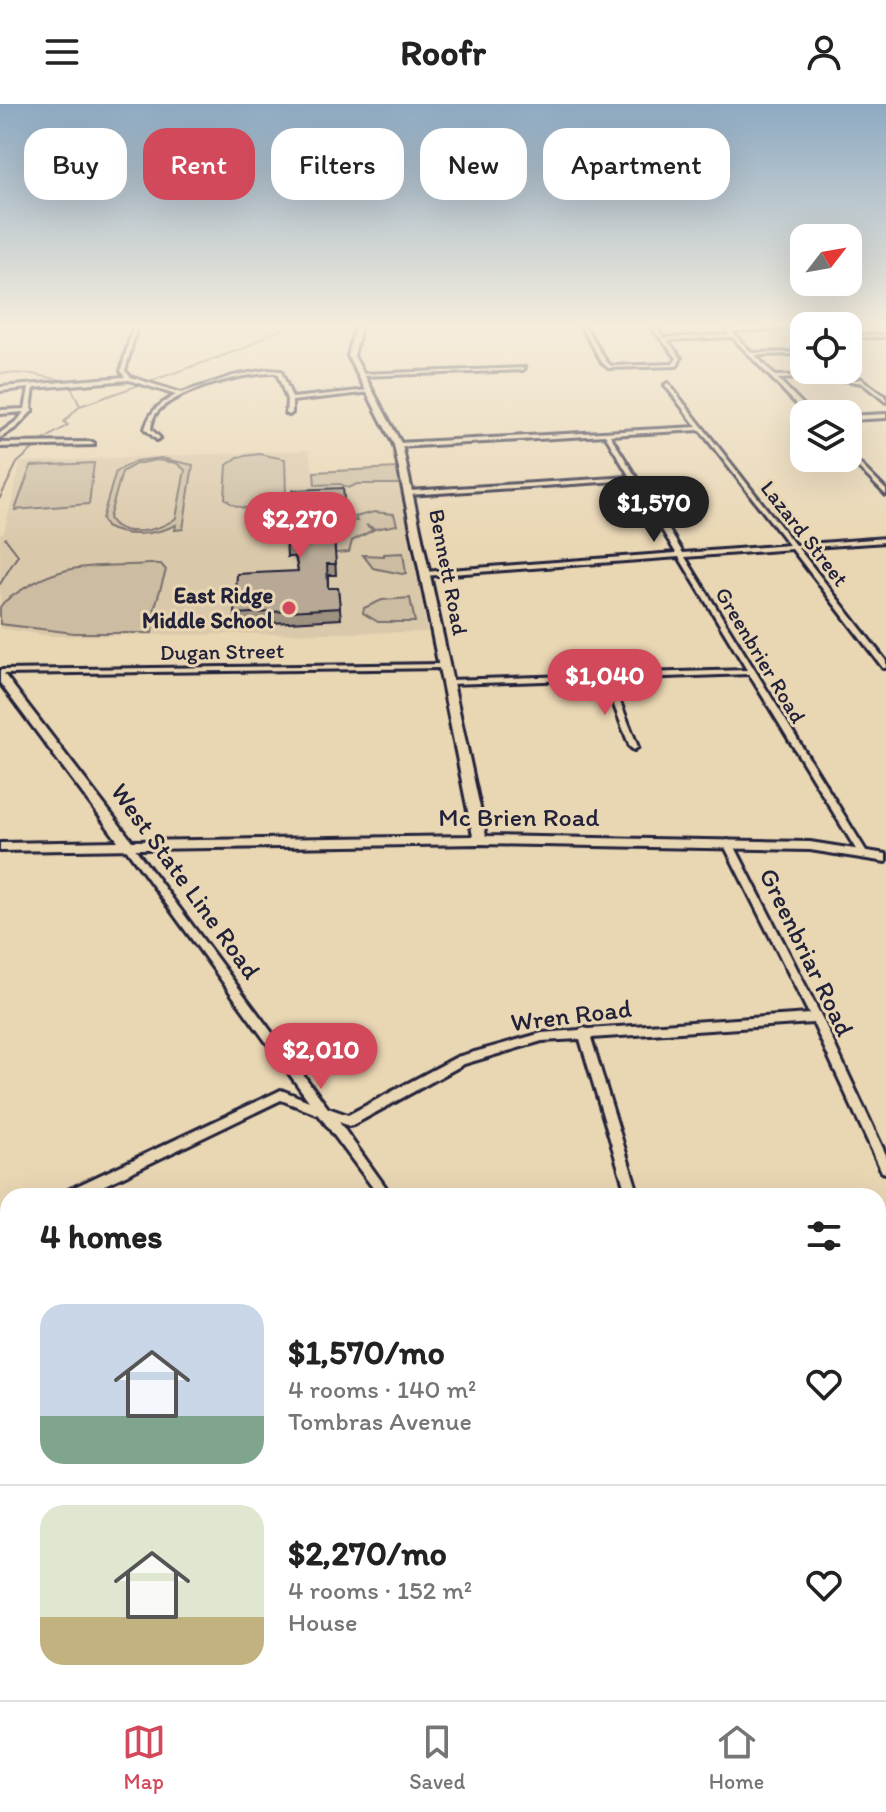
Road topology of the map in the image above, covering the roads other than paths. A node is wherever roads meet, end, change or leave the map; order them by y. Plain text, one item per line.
1 (31, 397) edge
2 (176, 397) edge
3 (315, 397) edge
4 (372, 397) edge
5 (678, 397) edge
6 (290, 400) joint
7 (30, 410) junction
8 (0, 412) edge
9 (289, 413) dead end
10 (886, 416) edge
11 (862, 417) edge
12 (701, 428) junction
13 (606, 433) junction
14 (0, 436) edge
15 (157, 438) dead end
16 (92, 444) dead end
17 (0, 445) edge
18 (398, 445) junction
19 (862, 468) edge
20 (634, 478) junction
21 (409, 493) junction
22 (886, 493) edge
23 (886, 540) edge
24 (793, 547) junction
25 (682, 557) junction
26 (424, 574) junction
27 (444, 666) junction
28 (886, 666) edge
29 (749, 672) junction
30 (0, 674) edge
31 (606, 675) junction
32 (449, 682) junction
33 (634, 747) dead end
34 (480, 840) junction
35 (728, 843) junction
36 (128, 845) junction
37 (0, 847) edge
38 (863, 854) junction
39 (886, 858) edge
40 (816, 1018) junction
41 (584, 1032) junction
42 (325, 1112) junction
43 (886, 1168) edge
44 (86, 1188) edge
45 (380, 1188) edge
46 (631, 1188) edge

1 - 7 street
2 - 15 street
3 - 6 street
4 - 18 street, Bennett Road
5 - 12 street, Lazard Street
6 - 9 street
7 - 8 street
7 - 14 street
10 - 11 street
12 - 13 street
12 - 24 street, Lazard Street
13 - 18 street
13 - 20 street, Greenbrier Road
16 - 17 street
18 - 21 street, Bennett Road
19 - 22 street
20 - 21 street
20 - 25 street, Greenbrier Road
21 - 26 street, Bennett Road
23 - 24 street
24 - 25 street
24 - 28 street, Lazard Street
25 - 26 street
25 - 29 street, Greenbrier Road
26 - 27 street, Bennett Road
27 - 30 street, Dugan Street
27 - 32 street, Bennett Road
29 - 31 street
29 - 38 street, Greenbrier Road
30 - 36 street, West State Line Road
31 - 32 street
31 - 33 street
32 - 34 street, Bennett Road
34 - 35 street, Mc Brien Road
34 - 36 street, Mc Brien Road
35 - 38 street, Mc Brien Road
35 - 40 street, Greenbriar Road
36 - 37 street, Mc Brien Road
36 - 42 street, West State Line Road
38 - 39 street, Mc Brien Road
40 - 41 street, Wren Road
40 - 43 street, Greenbriar Road
41 - 42 street, Wren Road
41 - 46 street
42 - 44 street
42 - 45 street, West State Line Road

